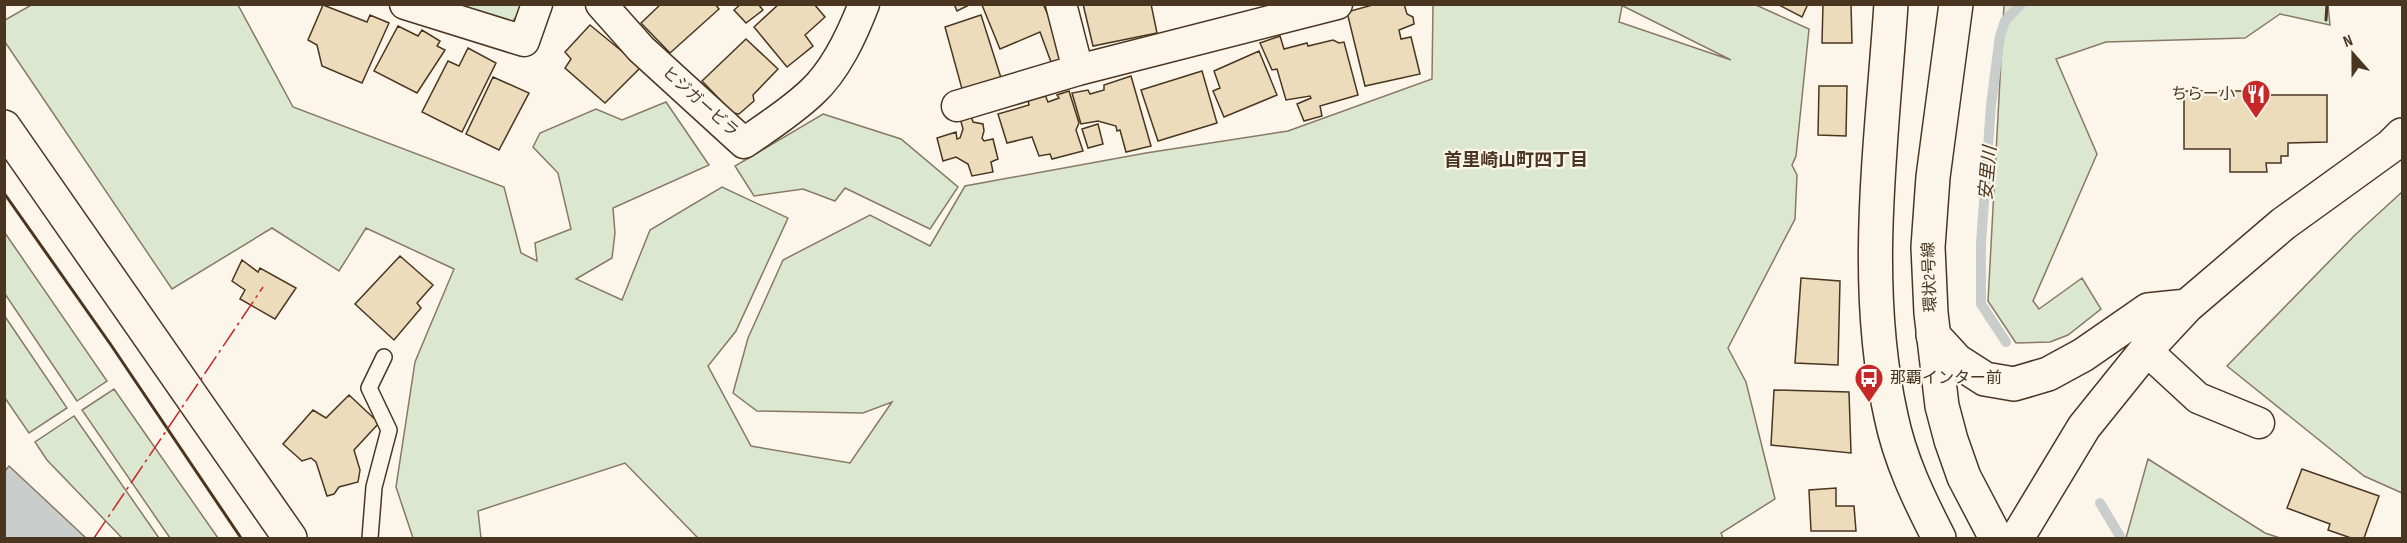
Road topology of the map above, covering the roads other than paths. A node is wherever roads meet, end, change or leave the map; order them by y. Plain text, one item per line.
1 (405, 4) edge
2 (537, 4) edge
3 (601, 4) edge
4 (1061, 4) edge
5 (1337, 4) edge
6 (1890, 4) edge
7 (1956, 4) edge
8 (855, 10) edge
9 (1078, 70) junction
10 (957, 106) dead end
11 (4, 127) edge
12 (2403, 135) edge
13 (2187, 306) junction
14 (1933, 335) junction
15 (2146, 350) junction
16 (384, 357) dead end
17 (2259, 423) dead end
18 (290, 538) edge
19 (370, 538) edge
20 (1939, 538) edge
21 (1996, 538) edge
22 (2017, 538) edge

1 - 2 street
3 - 8 street, ヒジガービラ
4 - 9 street
5 - 9 street
6 - 20 street
7 - 14 street, 環状2号線
9 - 10 street
11 - 18 street
12 - 13 street
13 - 14 street
13 - 15 street
14 - 21 street, 環状2号線
15 - 17 street
15 - 22 street
16 - 19 lane

